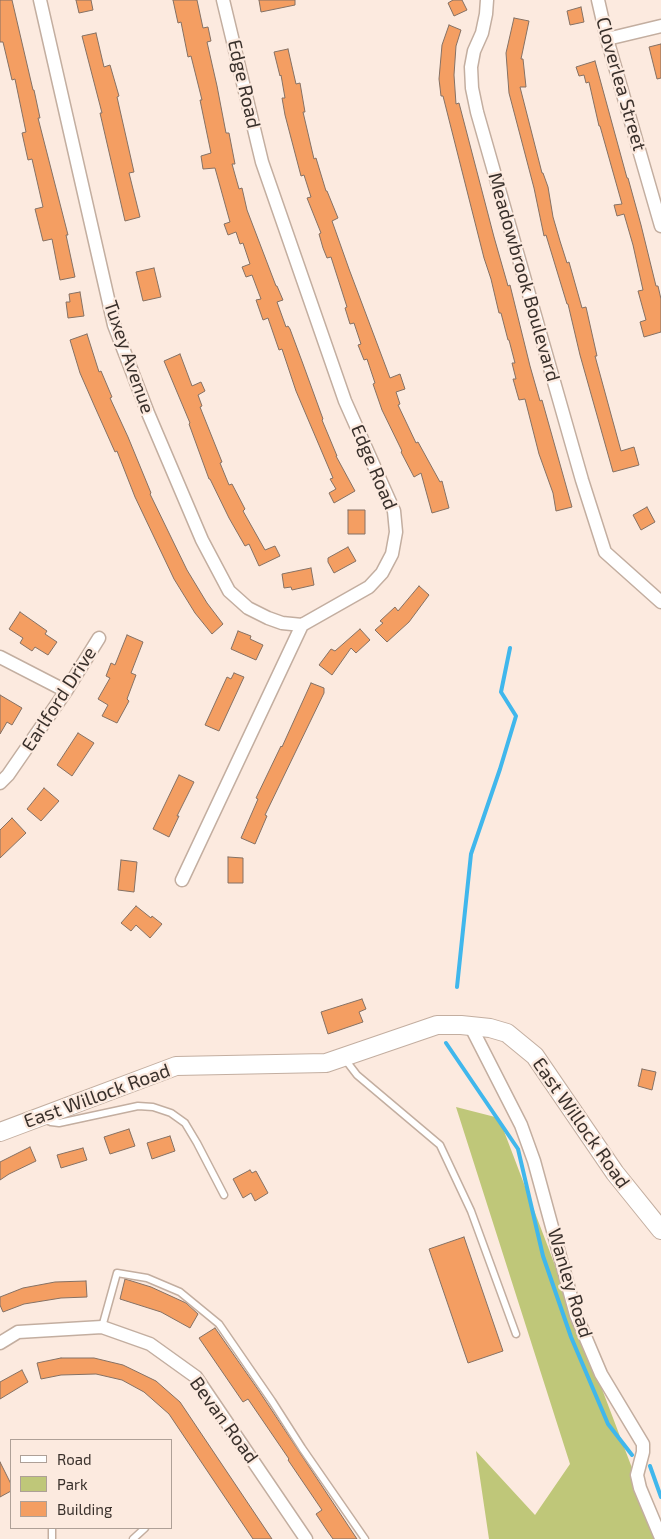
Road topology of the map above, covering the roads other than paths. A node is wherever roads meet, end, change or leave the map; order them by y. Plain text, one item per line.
1 (40, 0) edge
2 (224, 0) edge
3 (487, 0) edge
4 (598, 0) edge
5 (661, 26) edge
6 (607, 39) junction
7 (661, 226) edge
8 (661, 602) edge
9 (302, 624) junction
10 (99, 638) dead end
11 (0, 657) edge
12 (66, 691) junction
13 (0, 783) edge
14 (182, 880) dead end
15 (470, 1025) junction
16 (343, 1057) junction
17 (41, 1117) junction
18 (0, 1132) edge
19 (224, 1196) dead end
20 (661, 1230) edge
21 (102, 1327) junction
22 (516, 1334) dead end
23 (0, 1343) edge
24 (144, 1529) edge
25 (661, 1538) edge
26 (133, 1539) edge
27 (306, 1539) edge
28 (365, 1539) edge

1 - 9 street, Tuxey Avenue
2 - 9 street, Edge Road
3 - 8 street, Meadowbrook Boulevard
4 - 6 street, Cloverlea Street
5 - 6 street
6 - 7 street, Cloverlea Street
9 - 14 street
10 - 12 street, Earlford Drive
11 - 12 street
12 - 13 street, Earlford Drive
15 - 16 street, East Willock Road
15 - 20 street, East Willock Road
15 - 25 street, Wanley Road
16 - 17 street, East Willock Road
16 - 22 lane
17 - 18 street, East Willock Road
17 - 19 lane
21 - 23 street, Bevan Road
21 - 27 street, Bevan Road
21 - 28 lane
24 - 26 lane

